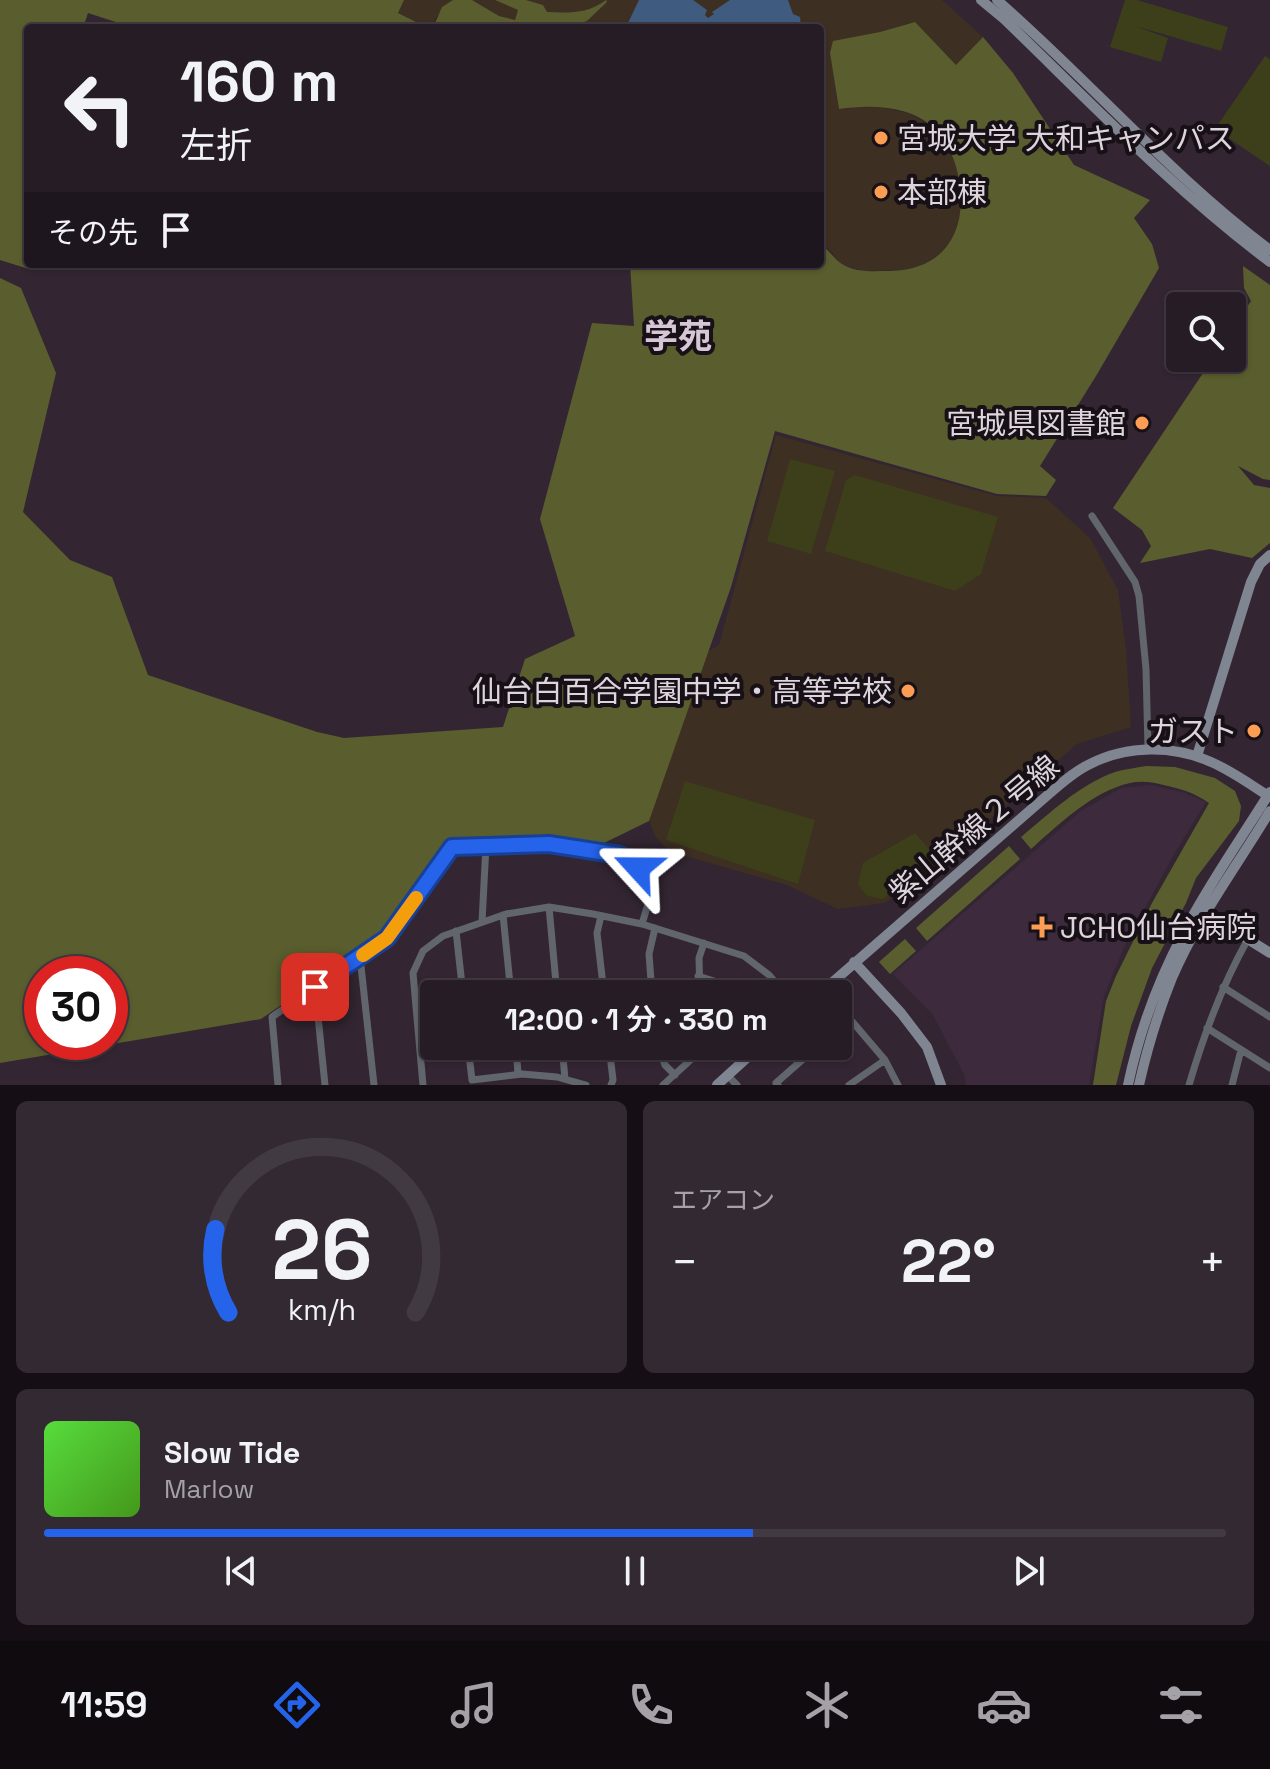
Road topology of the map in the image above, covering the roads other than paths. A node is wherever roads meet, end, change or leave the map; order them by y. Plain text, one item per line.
1 (981, 0) edge
2 (997, 0) edge
3 (1180, 182) junction
4 (1270, 250) edge
5 (1270, 262) edge
6 (1092, 516) dead end
7 (1270, 555) edge
8 (1148, 749) junction
9 (1197, 756) junction
10 (1269, 795) edge
11 (1270, 811) edge
12 (486, 845) junction
13 (549, 907) junction
14 (1206, 913) junction
15 (503, 915) junction
16 (601, 916) junction
17 (482, 922) junction
18 (642, 924) junction
19 (655, 928) junction
20 (456, 931) junction
21 (1248, 939) junction
22 (704, 943) junction
23 (1270, 953) edge
24 (360, 957) junction
25 (854, 962) junction
26 (698, 976) junction
27 (461, 980) edge
28 (510, 980) edge
29 (556, 980) edge
30 (602, 980) edge
31 (651, 980) edge
32 (698, 980) edge
33 (711, 980) edge
34 (773, 980) edge
35 (834, 980) edge
36 (315, 987) junction
37 (1223, 987) junction
38 (1270, 1017) edge
39 (852, 1021) edge
40 (1207, 1028) junction
41 (1241, 1050) junction
42 (470, 1060) edge
43 (517, 1060) edge
44 (563, 1060) edge
45 (611, 1060) edge
46 (663, 1060) edge
47 (691, 1060) edge
48 (744, 1060) edge
49 (802, 1060) edge
50 (885, 1060) junction
51 (1270, 1068) edge
52 (518, 1074) junction
53 (675, 1075) junction
54 (727, 1075) junction
55 (565, 1079) junction
56 (278, 1085) edge
57 (325, 1085) edge
58 (374, 1085) edge
59 (423, 1085) edge
60 (586, 1085) edge
61 (611, 1085) edge
62 (663, 1085) edge
63 (717, 1085) edge
64 (737, 1085) edge
65 (778, 1085) edge
66 (849, 1085) edge
67 (898, 1085) edge
68 (941, 1085) edge
69 (1128, 1085) edge
70 (1139, 1085) edge
71 (1189, 1085) edge
72 (1232, 1085) edge

1 - 3 main road
2 - 3 main road
3 - 4 main road
3 - 5 main road
6 - 8 street
7 - 9 main road
8 - 9 main road, 紫山幹線２号線
8 - 25 main road, 紫山幹線２号線
9 - 10 main road, 紫山幹線２号線
10 - 69 main road
11 - 14 main road
12 - 17 street
12 - 18 street
12 - 24 street
13 - 15 street
13 - 16 street
13 - 29 street
14 - 21 main road
14 - 70 main road
15 - 17 street
15 - 28 street
16 - 18 street
16 - 30 street
17 - 20 street
18 - 19 street
19 - 22 street
19 - 31 street
20 - 27 street
20 - 59 street
21 - 23 main road
21 - 37 street
22 - 26 street
22 - 34 street
24 - 36 street
24 - 58 street
25 - 35 main road, 紫山幹線２号線
25 - 68 main road
26 - 32 street
26 - 33 street
36 - 56 street
36 - 57 street
37 - 38 street
37 - 40 street
39 - 50 street
40 - 41 street
40 - 71 street
41 - 51 street
41 - 72 street
42 - 52 street
43 - 52 street
44 - 55 street
45 - 61 street
46 - 53 street
47 - 53 street
48 - 54 main road
49 - 65 street
50 - 66 street
50 - 67 street
52 - 55 street
53 - 62 street
54 - 63 main road
54 - 64 street
55 - 60 street

